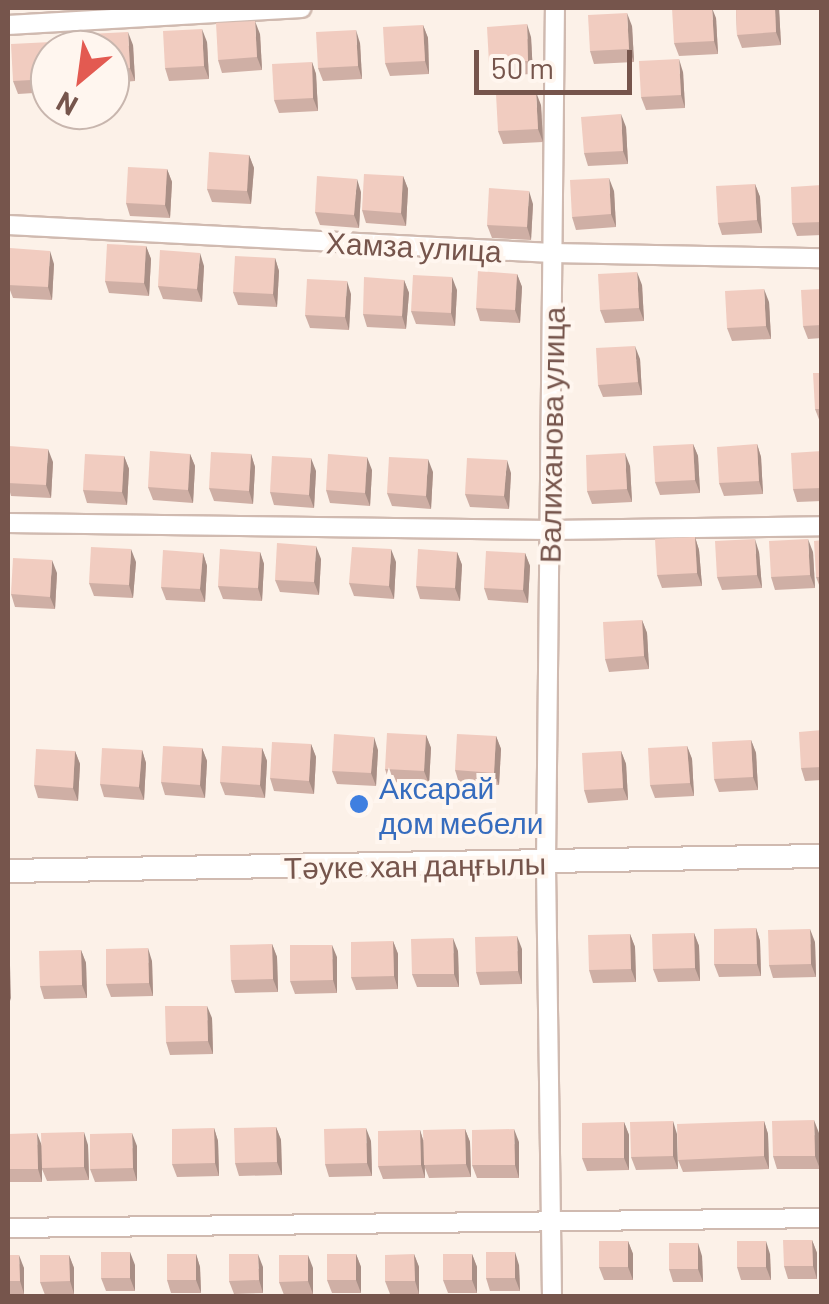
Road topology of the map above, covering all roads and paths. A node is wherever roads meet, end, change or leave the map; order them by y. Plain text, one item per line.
1 (302, 8) edge
2 (555, 8) edge
3 (8, 25) edge
4 (8, 224) edge
5 (552, 253) junction
6 (822, 258) edge
7 (8, 522) edge
8 (822, 526) edge
9 (550, 530) junction
10 (822, 856) edge
11 (546, 862) junction
12 (8, 871) edge
13 (822, 1218) edge
14 (553, 1223) junction
15 (8, 1228) edge
16 (552, 1296) edge

1 - 3 street
2 - 5 street, Валиханова улица
4 - 5 street, Хамза улица
5 - 6 street, Хамза улица
5 - 9 street, Валиханова улица
7 - 9 street
8 - 9 street
9 - 11 street, Валиханова улица
10 - 11 street, Тәуке хан даңғылы
11 - 12 street, Тәуке хан даңғылы
11 - 14 street, Валиханова улица
13 - 14 street
14 - 15 street
14 - 16 street, Валиханова улица

